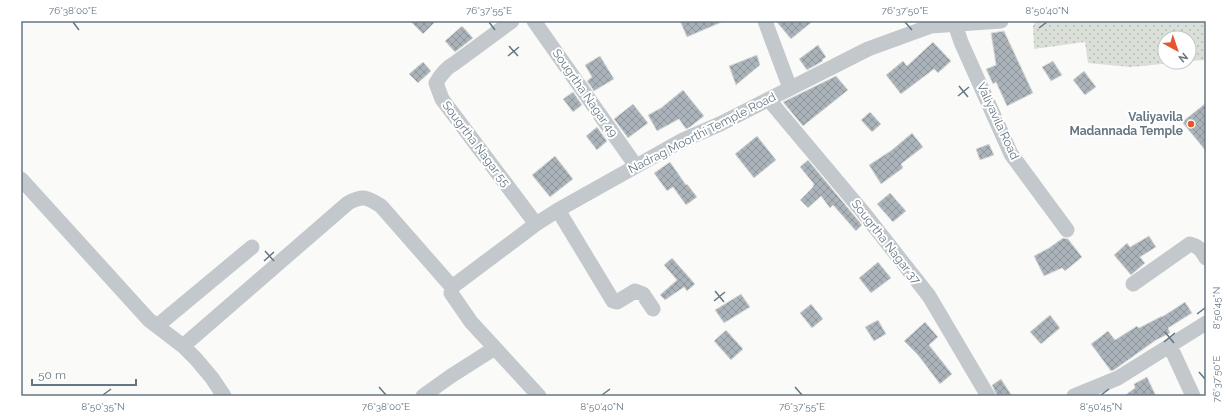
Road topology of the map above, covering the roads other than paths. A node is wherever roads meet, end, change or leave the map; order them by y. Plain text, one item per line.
1 (512, 21) edge
2 (534, 21) edge
3 (765, 21) edge
4 (1001, 21) edge
5 (955, 24) junction
6 (790, 88) junction
7 (769, 100) junction
8 (636, 166) junction
9 (21, 179) edge
10 (558, 210) junction
11 (536, 224) junction
12 (1067, 230) dead end
13 (252, 247) dead end
14 (1206, 258) edge
15 (1133, 284) dead end
16 (452, 287) junction
17 (654, 309) dead end
18 (1206, 323) edge
19 (157, 326) junction
20 (183, 346) junction
21 (1170, 346) junction
22 (495, 348) junction
23 (224, 396) edge
24 (423, 396) edge
25 (539, 396) edge
26 (988, 396) edge
27 (1074, 396) edge
28 (1193, 396) edge

1 - 11 street, Sougrtha Nagar 55
2 - 8 street, Sougrtha Nagar 49
3 - 6 street
4 - 5 street, Nadrag Moorthi Temple Road
5 - 6 street, Nadrag Moorthi Temple Road
5 - 12 street, Valiyavila Road
6 - 7 street, Nadrag Moorthi Temple Road
7 - 8 street, Nadrag Moorthi Temple Road
7 - 26 street, Sougrtha Nagar 37
8 - 10 street, Nadrag Moorthi Temple Road
9 - 19 street
10 - 11 street, Nadrag Moorthi Temple Road
10 - 17 street
11 - 16 street, Nadrag Moorthi Temple Road
13 - 19 street
14 - 15 street
16 - 20 street
16 - 22 street
18 - 21 street
19 - 20 street
20 - 23 street
21 - 27 street
21 - 28 street
22 - 24 street
22 - 25 street

